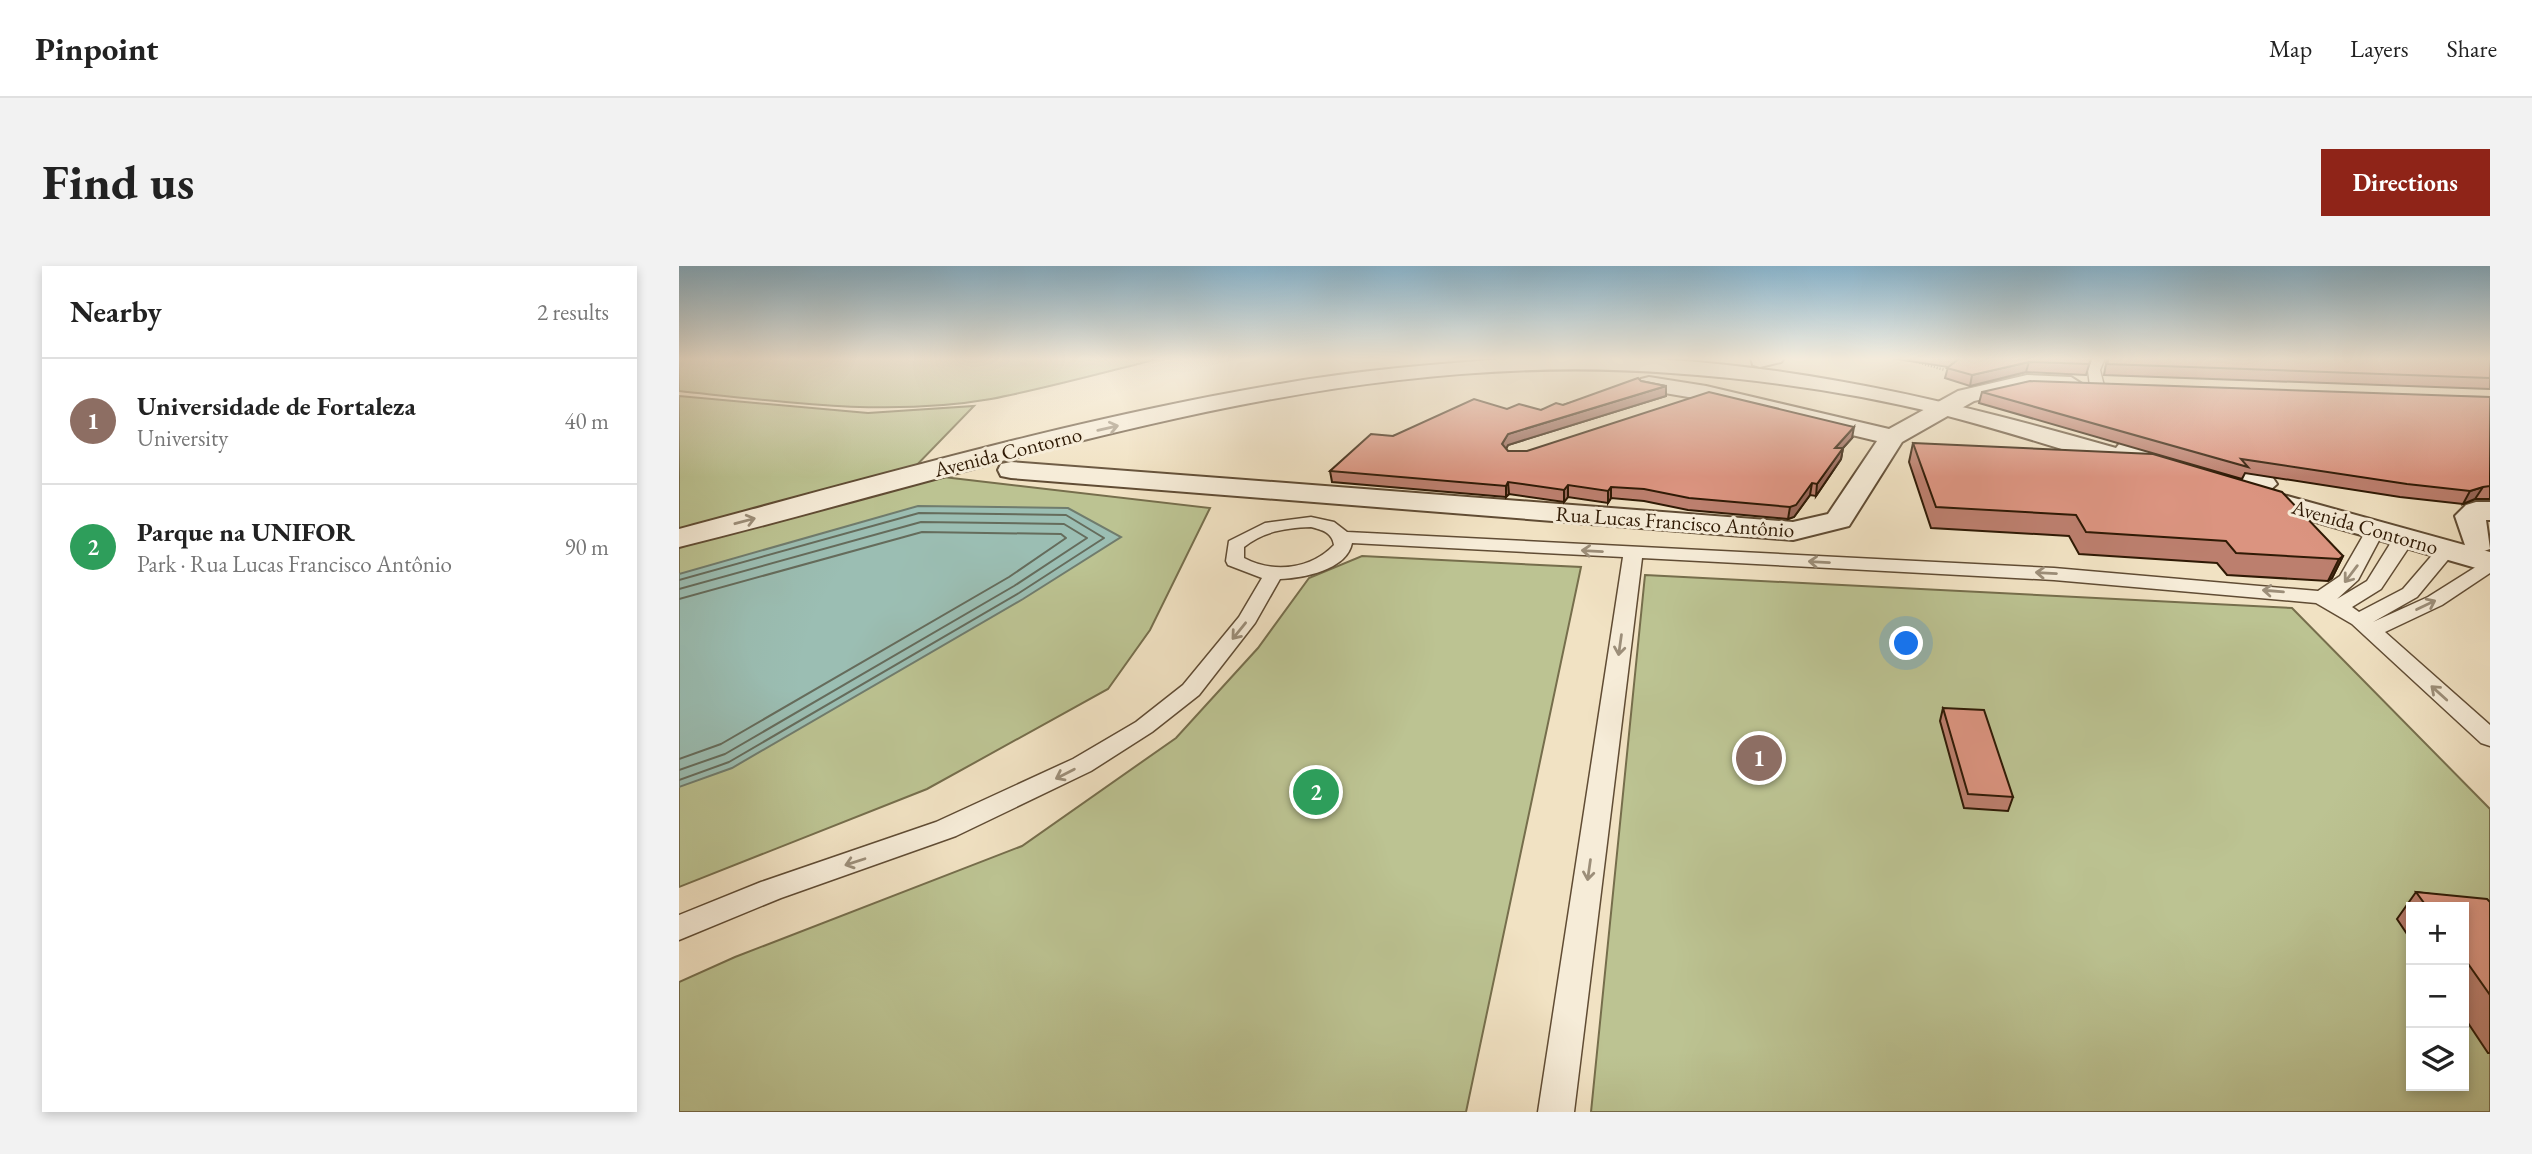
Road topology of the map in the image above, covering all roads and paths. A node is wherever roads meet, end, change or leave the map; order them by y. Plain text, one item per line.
1 (1171, 397) edge
2 (1246, 397) edge
3 (1693, 397) edge
4 (1725, 397) edge
5 (1906, 397) edge
6 (1933, 397) edge
7 (1974, 397) edge
8 (1951, 404) junction
9 (1655, 410) edge
10 (1892, 437) junction
11 (1011, 470) dead end
12 (2490, 511) edge
13 (679, 517) edge
14 (2376, 529) junction
15 (1343, 537) junction
16 (679, 538) edge
17 (2406, 538) junction
18 (2447, 550) junction
19 (1633, 553) junction
20 (2487, 554) edge
21 (1275, 573) junction
22 (2331, 602) junction
23 (2365, 625) junction
24 (2490, 738) edge
25 (679, 928) edge
26 (1556, 1112) edge

1 - 13 street, Avenida Contorno
16 -> 2 street, Avenida Contorno
3 - 9 street
4 - 10 street
5 -> 8 street, Avenida Contorno
6 - 8 street, Avenida Contorno
7 - 8 street, Rua Lucas Francisco Antônio
8 - 10 street, Rua Lucas Francisco Antônio
8 - 14 street, Avenida Contorno
8 - 20 street, Avenida Contorno
10 - 11 street, Rua Lucas Francisco Antônio
12 - 20 street
14 - 17 street, Avenida Contorno
14 -> 22 lane
19 -> 15 lane
15 - 21 lane
15 - 21 lane
17 - 18 street, Avenida Contorno
17 - 22 lane
18 - 20 street, Avenida Contorno
18 - 23 lane
22 -> 19 lane
19 -> 26 lane
23 -> 20 lane
21 -> 25 lane
22 - 23 lane
24 -> 23 lane

